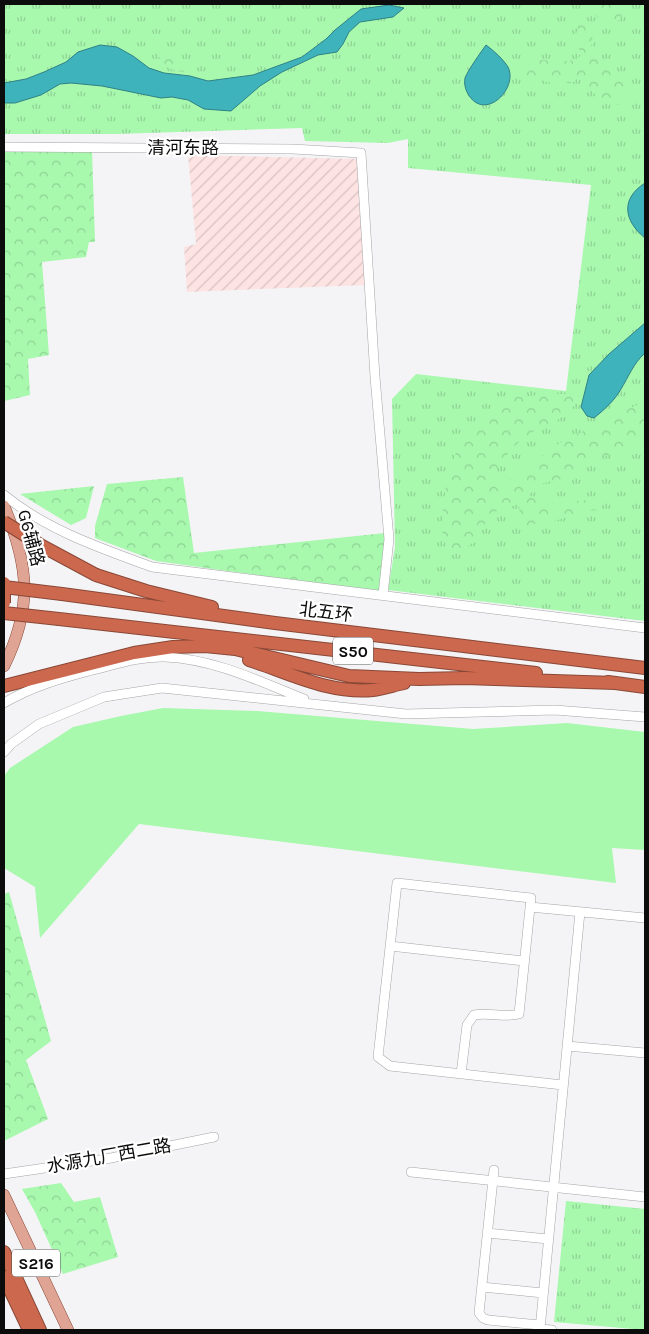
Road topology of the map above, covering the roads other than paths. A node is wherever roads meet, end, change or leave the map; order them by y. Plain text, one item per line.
1 (4, 147) edge
2 (4, 495) edge
3 (4, 506) edge
4 (4, 522) edge
5 (4, 583) edge
6 (4, 587) edge
7 (383, 595) junction
8 (4, 603) edge
9 (4, 613) edge
10 (275, 623) junction
11 (645, 628) edge
12 (8, 642) edge
13 (4, 666) edge
14 (645, 668) edge
15 (56, 676) junction
16 (615, 683) junction
17 (4, 686) edge
18 (645, 688) edge
19 (4, 703) edge
20 (316, 704) junction
21 (645, 717) edge
22 (4, 752) edge
23 (530, 907) junction
24 (580, 912) junction
25 (645, 918) edge
26 (390, 946) junction
27 (524, 961) junction
28 (567, 1046) junction
29 (645, 1054) edge
30 (461, 1074) junction
31 (564, 1085) junction
32 (214, 1137) dead end
33 (494, 1170) dead end
34 (411, 1172) dead end
35 (4, 1174) edge
36 (493, 1181) junction
37 (554, 1187) junction
38 (4, 1195) edge
39 (645, 1197) edge
40 (487, 1232) junction
41 (548, 1239) junction
42 (4, 1252) edge
43 (4, 1277) edge
44 (482, 1287) junction
45 (543, 1293) junction
46 (540, 1325) junction
47 (29, 1330) edge
48 (40, 1330) edge
49 (68, 1330) edge
50 (552, 1330) edge

1 - 7 street, 清河东路
2 - 7 street
3 - 12 main road, G6辅路
4 - 10 highway, bridge
5 - 8 highway, bridge
6 - 10 highway, 北五环 / S50, bridge
7 - 11 street
9 - 16 highway, 北五环 / S50, bridge
10 - 14 highway, 北五环 / S50
12 - 13 main road, G6辅路
15 - 16 highway
15 - 17 highway
15 - 19 street
15 - 20 street
16 - 18 highway, 北五环 / S50
20 - 21 street
20 - 22 street
23 - 24 street
23 - 26 street
23 - 27 street
24 - 25 street
24 - 28 street
26 - 27 street
26 - 30 street
27 - 30 street
28 - 29 street
28 - 31 street
30 - 31 street
31 - 37 street
32 - 35 street, 水源九厂西二路
33 - 36 street
34 - 36 street
36 - 37 street
36 - 40 street
37 - 39 street
37 - 41 street
38 - 49 main road, S216
40 - 41 street
40 - 44 street
41 - 45 street
42 - 48 highway
43 - 47 highway
44 - 45 street
44 - 46 street
45 - 46 street
46 - 50 street

